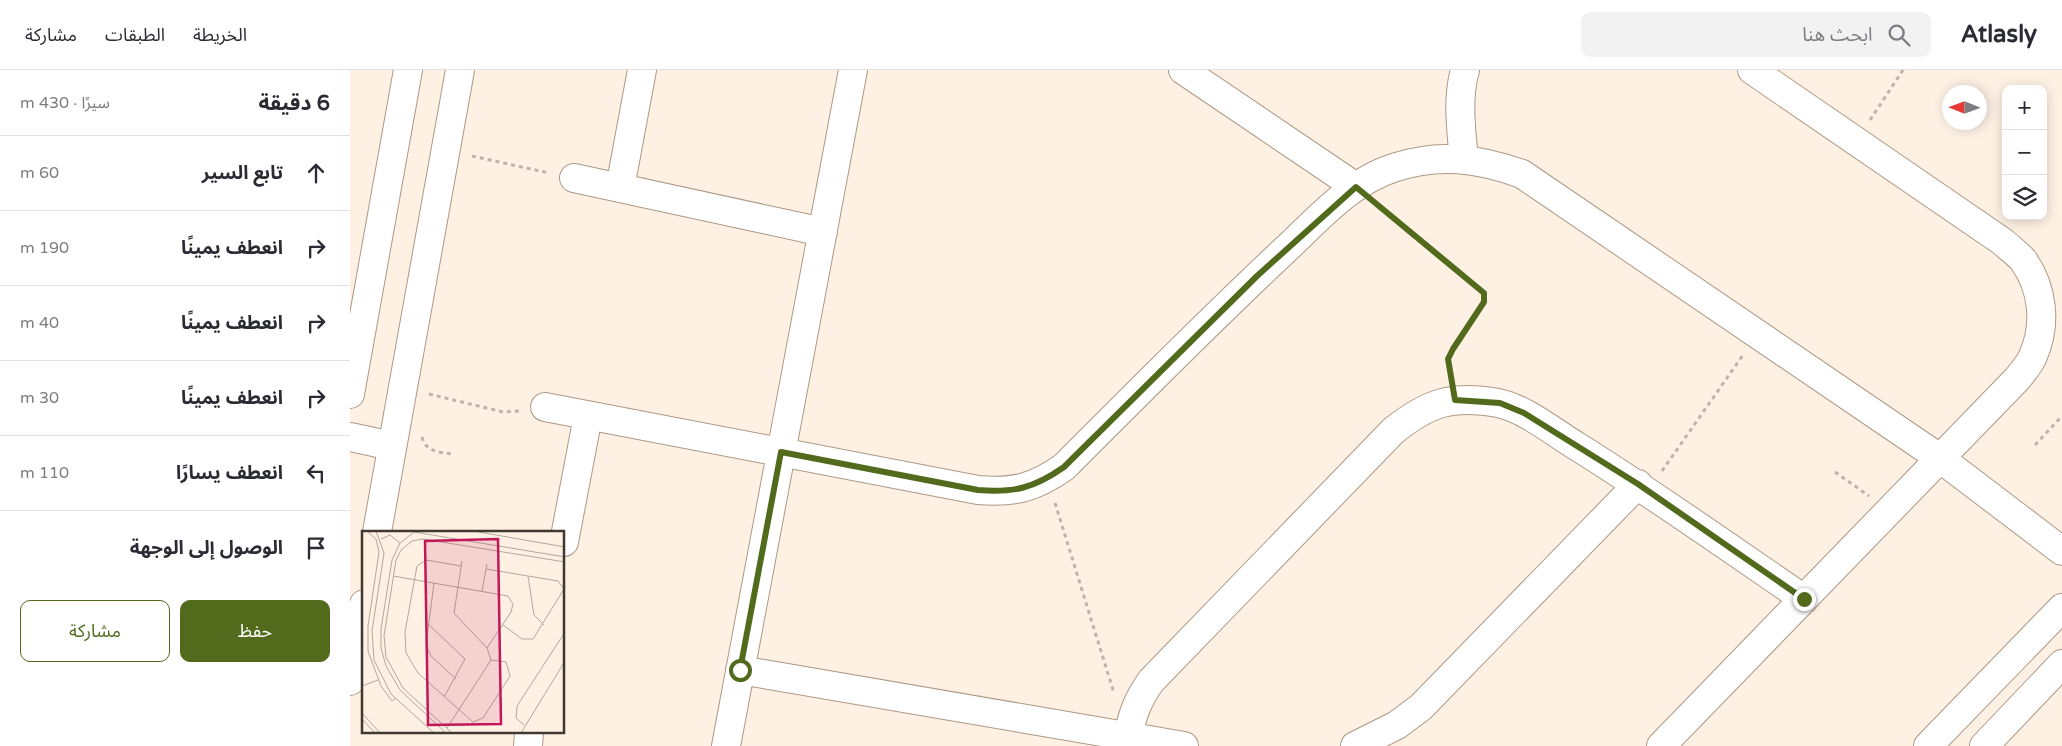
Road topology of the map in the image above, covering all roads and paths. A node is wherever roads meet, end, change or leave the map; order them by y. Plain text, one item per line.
1 (408, 70) edge
2 (460, 70) edge
3 (642, 70) edge
4 (853, 70) edge
5 (1183, 70) edge
6 (1465, 70) edge
7 (1752, 70) edge
8 (1903, 70) edge
9 (1856, 141) junction
10 (472, 156) dead end
11 (1464, 158) junction
12 (539, 171) dead end
13 (574, 178) dead end
14 (1356, 187) junction
15 (620, 188) junction
16 (823, 232) junction
17 (1758, 334) junction
18 (350, 394) edge
19 (429, 394) dead end
20 (1455, 400) junction
21 (545, 407) dead end
22 (503, 412) dead end
23 (588, 416) junction
24 (2062, 416) edge
25 (350, 437) edge
26 (2035, 445) dead end
27 (392, 446) junction
28 (781, 452) junction
29 (1941, 458) junction
30 (1835, 472) dead end
31 (1047, 479) junction
32 (1643, 488) junction
33 (1890, 511) junction
34 (377, 531) edge
35 (565, 537) edge
36 (2062, 551) edge
37 (1804, 599) junction
38 (2062, 608) edge
39 (362, 615) edge
40 (2062, 664) edge
41 (740, 670) junction
42 (350, 681) edge
43 (1116, 698) dead end
44 (1128, 736) junction
45 (726, 746) edge
46 (1184, 746) edge
47 (1355, 746) edge
48 (1661, 746) edge
49 (1928, 746) edge
50 (1984, 746) edge

1 - 18 street
2 - 27 street
3 - 15 street
4 - 16 street
5 - 14 street
6 - 11 street
7 - 9 street
8 - 9 path
9 - 29 street
10 - 12 path
11 - 14 street
11 - 17 street
13 - 15 street
14 - 20 path
14 - 31 street
15 - 16 street
16 - 28 street
17 - 29 street
17 - 32 path
19 - 22 path
20 - 32 street
20 - 44 street
21 - 23 street
23 - 28 street
23 - 35 street
24 - 26 path
25 - 27 street
27 - 34 street
28 - 31 street
28 - 41 street
29 - 33 street
29 - 36 street
30 - 33 path
31 - 43 path
32 - 37 street
32 - 47 street
33 - 37 street
37 - 48 street
38 - 49 street
39 - 42 street
40 - 50 street
41 - 44 street
41 - 45 street
44 - 46 street

